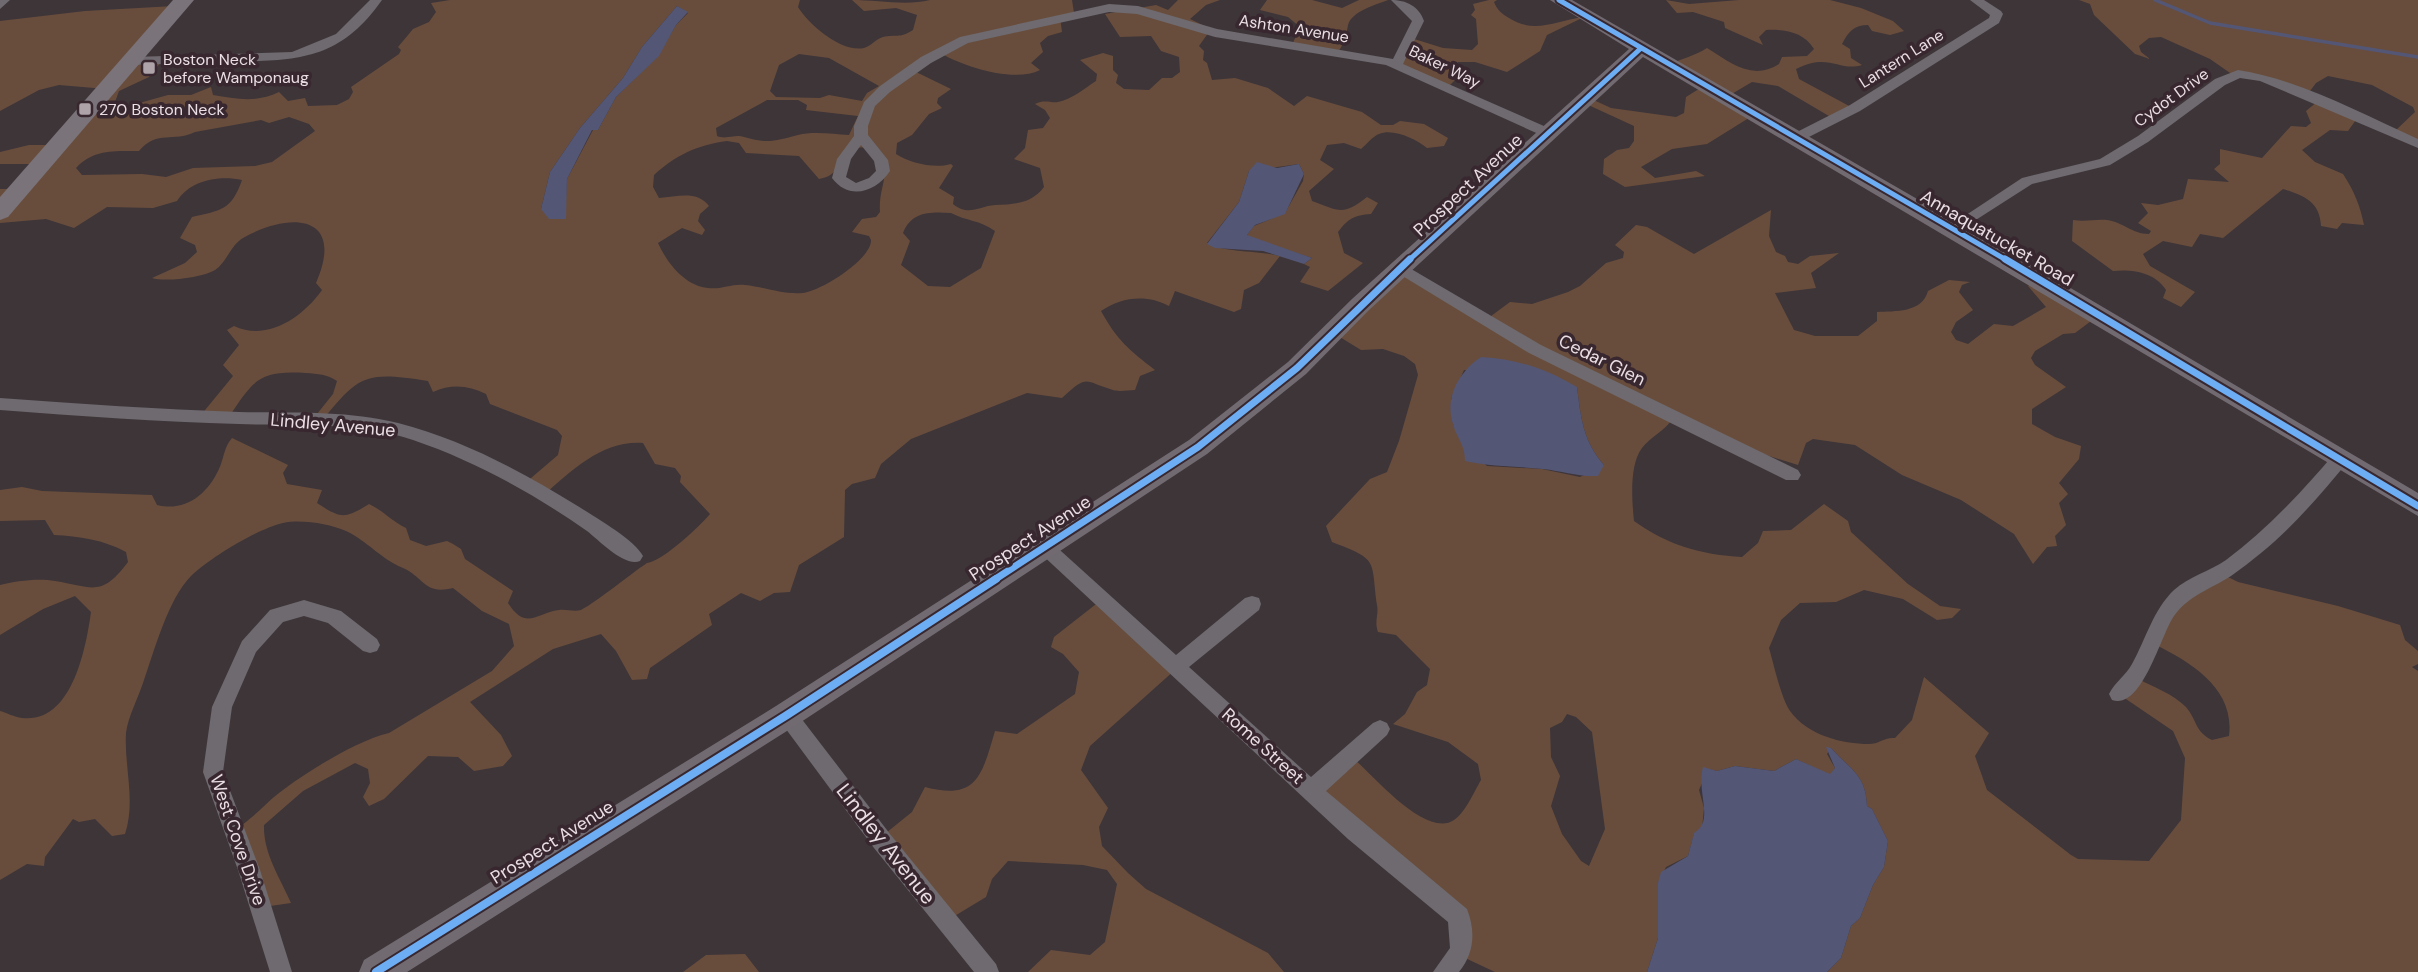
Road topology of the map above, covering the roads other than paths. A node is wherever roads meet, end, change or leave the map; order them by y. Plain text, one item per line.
1 (4, 0) edge
2 (184, 0) edge
3 (376, 0) edge
4 (1398, 0) edge
5 (1559, 0) edge
6 (1976, 0) edge
7 (0, 5) edge
8 (1639, 50) junction
9 (132, 61) junction
10 (1396, 65) junction
11 (1548, 133) junction
12 (861, 136) dead end
13 (1796, 138) junction
14 (2418, 144) edge
15 (0, 212) edge
16 (1952, 229) junction
17 (1401, 268) junction
18 (0, 404) edge
19 (2340, 459) junction
20 (1792, 475) dead end
21 (2418, 506) edge
22 (1045, 547) junction
23 (634, 555) dead end
24 (1252, 604) dead end
25 (370, 645) dead end
26 (1175, 667) junction
27 (2119, 694) dead end
28 (787, 715) junction
29 (1380, 729) dead end
30 (1312, 790) junction
31 (281, 972) edge
32 (376, 972) edge
33 (988, 972) edge
34 (1444, 972) edge

1 - 7 street
2 - 9 main road
3 - 9 street
4 - 10 street, Baker Way
5 - 8 street, Annaquatucket Road
6 - 13 street, Lantern Lane
8 - 11 street, Prospect Avenue
8 - 13 street, Annaquatucket Road
9 - 15 main road
10 - 11 street, Baker Way
10 - 12 street, Ashton Avenue
11 - 17 street, Prospect Avenue
13 - 16 street, Annaquatucket Road
14 - 16 street, Cydot Drive
16 - 19 street, Annaquatucket Road
17 - 20 street, Cedar Glen
17 - 22 street, Prospect Avenue
18 - 23 street, Lindley Avenue
19 - 21 street, Annaquatucket Road
19 - 27 street
22 - 26 street, Rome Street
22 - 28 street, Prospect Avenue
24 - 26 street
25 - 31 street, West Cove Drive
26 - 30 street, Rome Street
28 - 32 street, Prospect Avenue
28 - 33 street, Lindley Avenue
29 - 30 street
30 - 34 street, Rome Street

